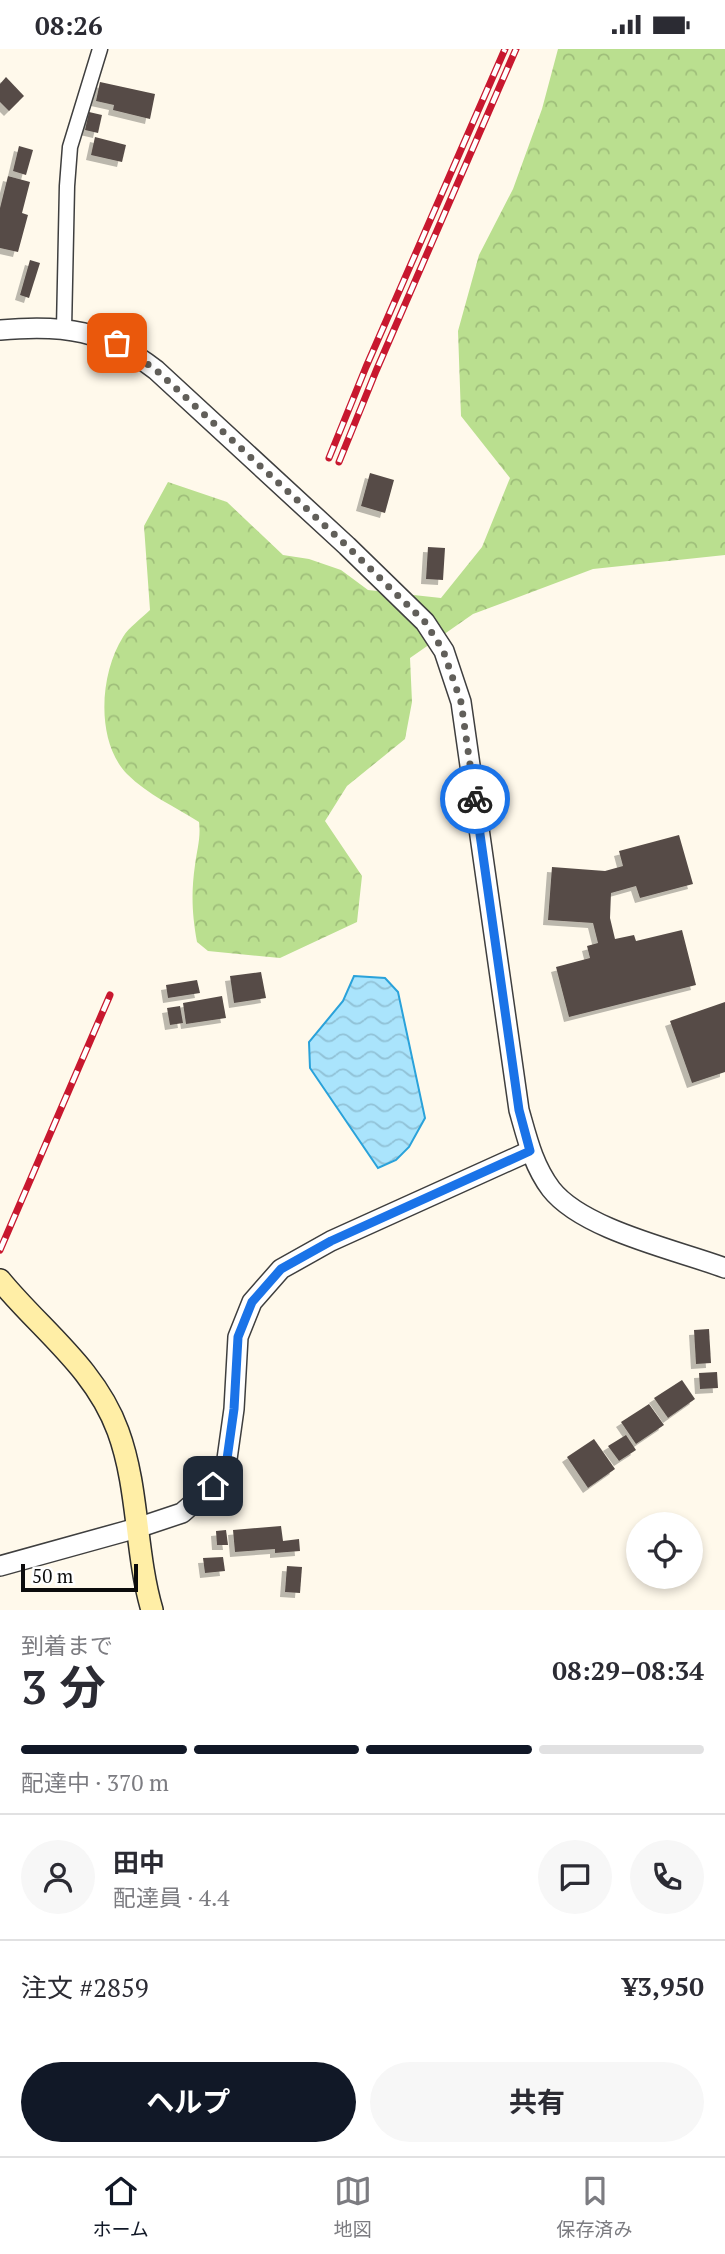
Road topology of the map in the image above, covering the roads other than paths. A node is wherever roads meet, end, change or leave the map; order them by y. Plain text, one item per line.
1 (100, 49) edge
2 (64, 329) junction
3 (0, 330) edge
4 (530, 1151) junction
5 (725, 1268) edge
6 (0, 1280) edge
7 (137, 1528) junction
8 (0, 1566) edge
9 (152, 1610) edge

1 - 2 street
2 - 3 street
2 - 4 street
4 - 5 street
4 - 7 street
6 - 7 main road
7 - 8 street
7 - 9 main road

